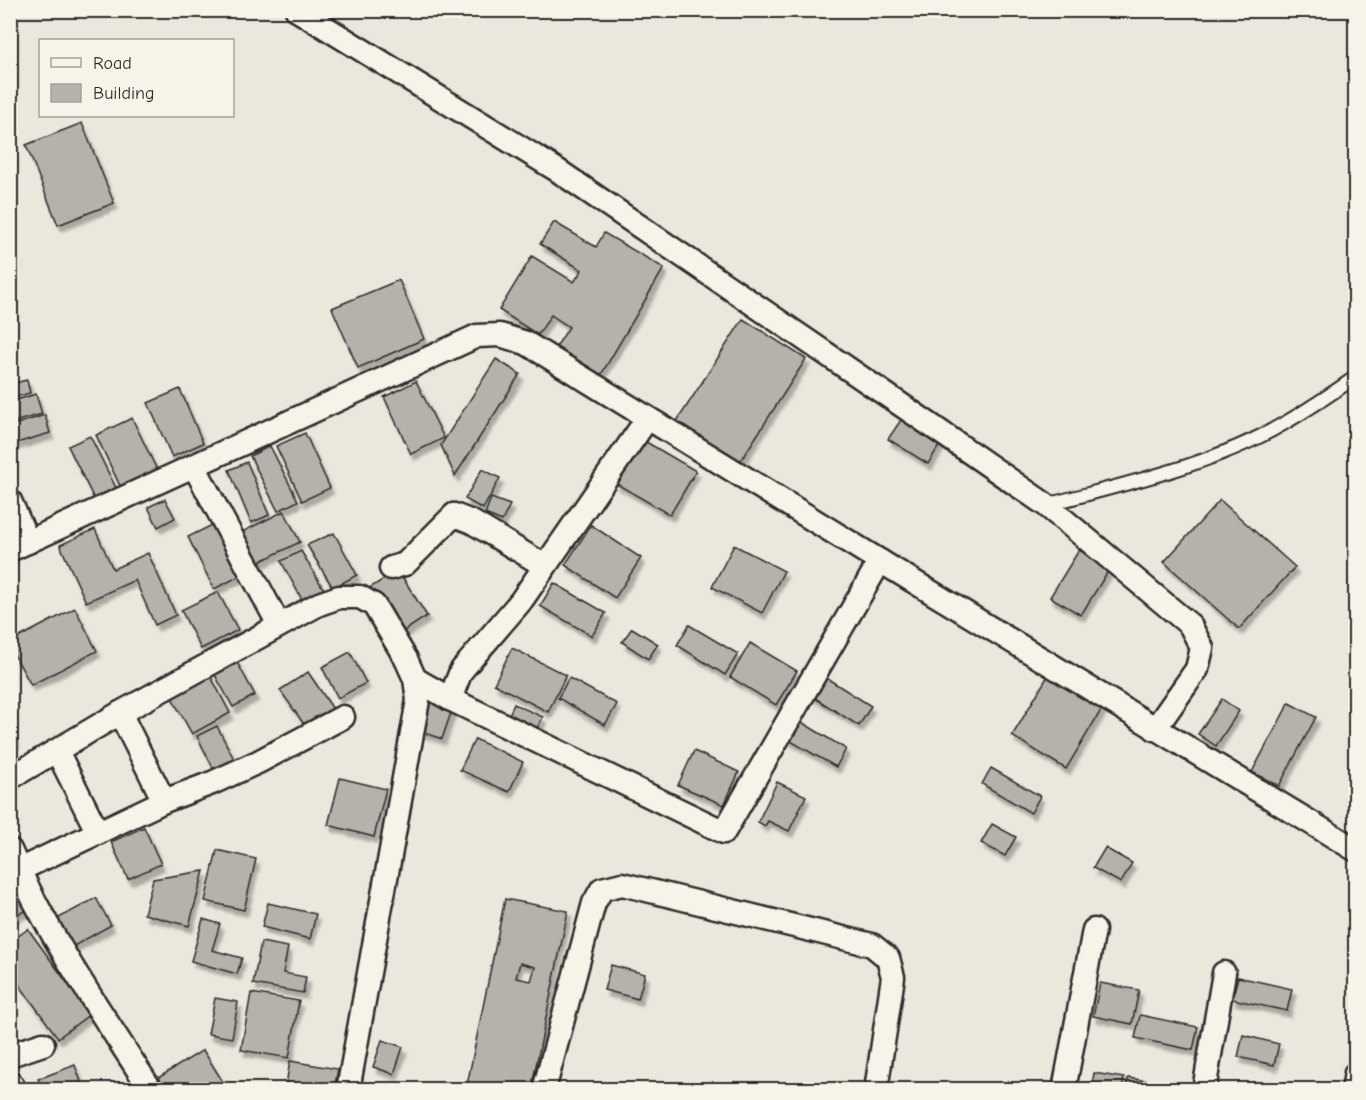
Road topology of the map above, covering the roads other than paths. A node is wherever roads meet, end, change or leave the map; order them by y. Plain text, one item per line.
1 (297, 10) edge
2 (1356, 376) edge
3 (647, 419) junction
4 (194, 466) junction
5 (10, 501) edge
6 (1046, 505) junction
7 (19, 546) edge
8 (880, 561) junction
9 (545, 566) junction
10 (392, 568) dead end
11 (279, 625) junction
12 (415, 679) junction
13 (450, 699) junction
14 (120, 713) junction
15 (343, 717) dead end
16 (1155, 729) junction
17 (57, 751) junction
18 (10, 778) edge
19 (164, 801) junction
20 (98, 833) junction
21 (1356, 850) edge
22 (15, 860) edge
23 (1094, 930) dead end
24 (1224, 973) dead end
25 (43, 1044) dead end
26 (10, 1055) edge
27 (1356, 1073) edge
28 (10, 1082) edge
29 (15, 1089) edge
30 (151, 1089) edge
31 (348, 1089) edge
32 (544, 1089) edge
33 (876, 1089) edge
34 (1064, 1089) edge
35 (1204, 1089) edge
36 (1353, 1089) edge

1 - 6 street
2 - 6 lane
3 - 4 street
3 - 8 street
3 - 9 street
4 - 7 street
4 - 11 street
5 - 7 street
6 - 16 street
8 - 13 street
8 - 16 street
9 - 10 street
9 - 13 street
11 - 12 street
11 - 14 street
12 - 13 street
12 - 31 street
14 - 17 street
14 - 19 street
15 - 19 street
16 - 21 street
17 - 18 street
17 - 20 street
19 - 20 street
20 - 22 street
22 - 30 street
23 - 34 street
24 - 35 street
25 - 26 street
27 - 36 street
28 - 29 street
32 - 33 street

